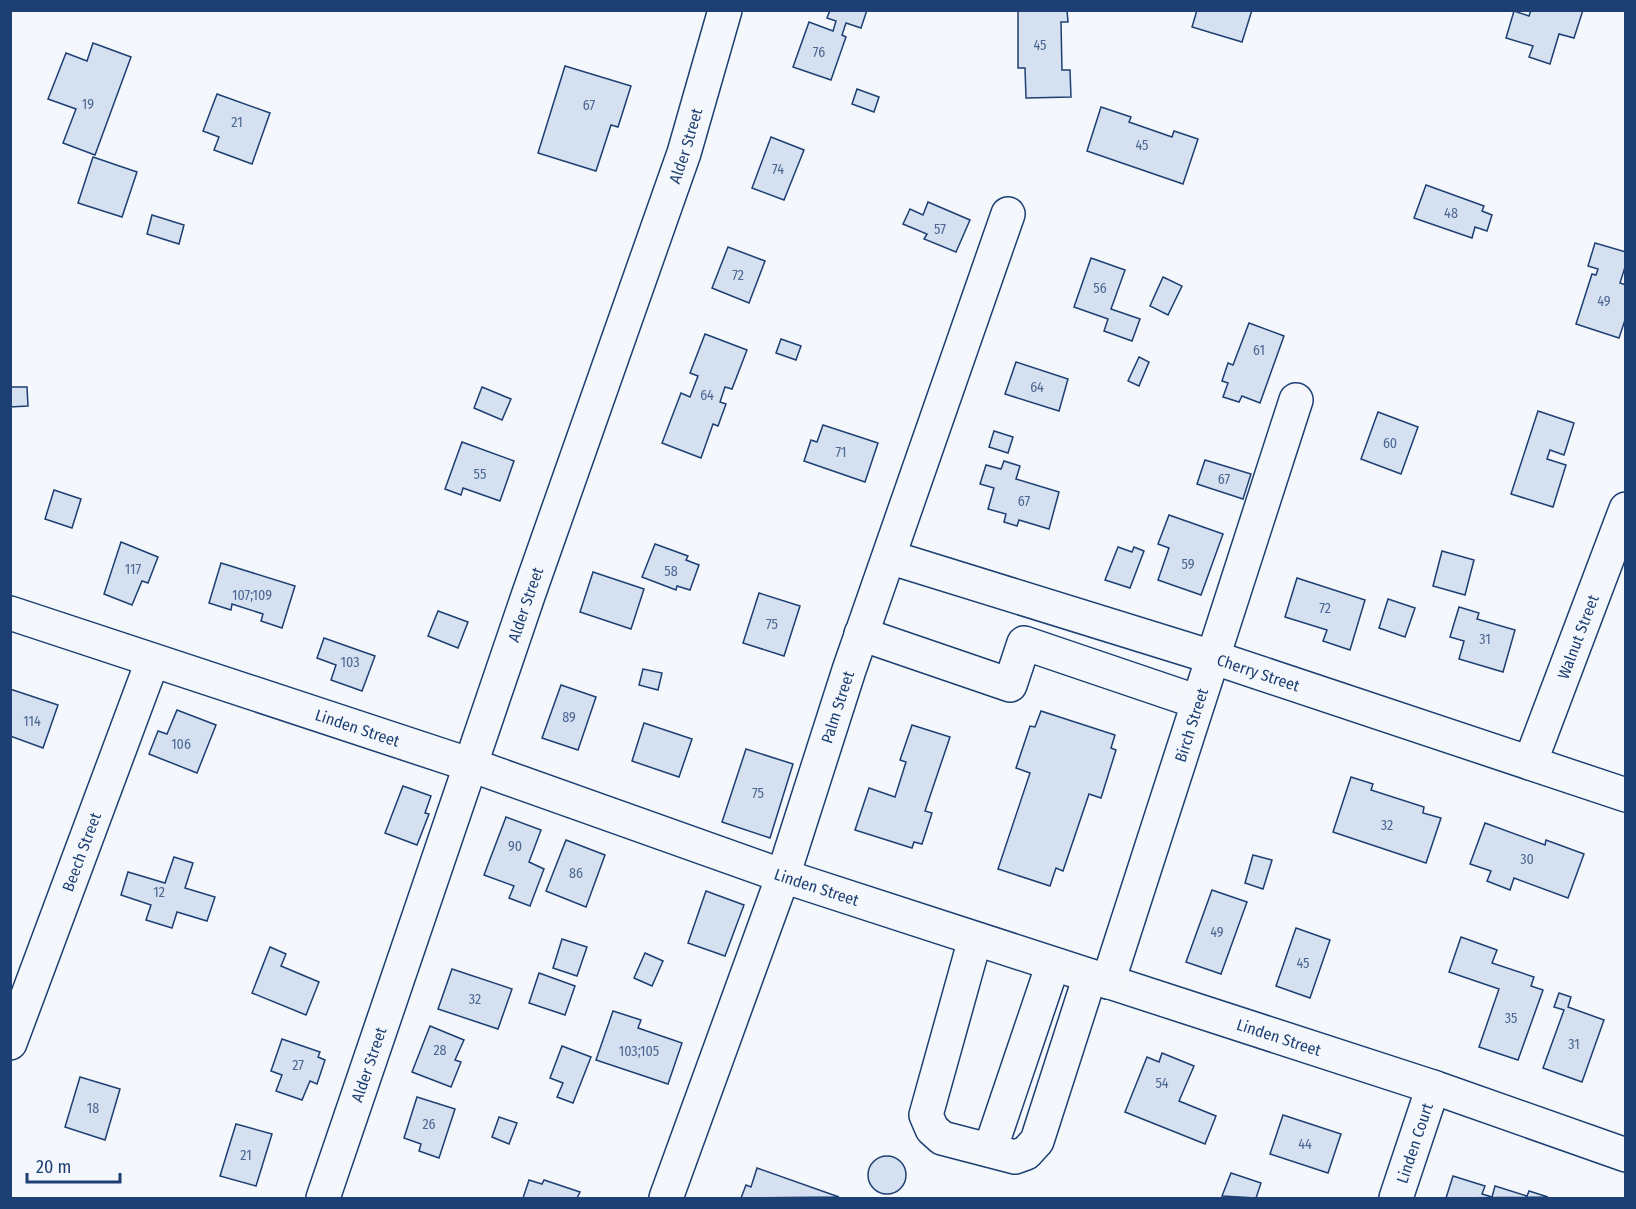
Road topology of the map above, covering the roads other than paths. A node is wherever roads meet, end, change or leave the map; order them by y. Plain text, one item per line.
1 (725, 10) edge
2 (1008, 214) dead end
3 (1296, 400) dead end
4 (1626, 509) edge
5 (889, 556) junction
6 (10, 613) edge
7 (861, 634) junction
8 (1212, 657) junction
9 (152, 662) junction
10 (1198, 702) junction
11 (1530, 763) junction
12 (471, 765) junction
13 (1626, 795) edge
14 (783, 876) junction
15 (975, 939) junction
16 (1053, 964) junction
17 (1099, 979) junction
18 (10, 1043) edge
19 (1433, 1087) junction
20 (990, 1150) junction
21 (1626, 1155) edge
22 (323, 1198) edge
23 (666, 1198) edge
24 (1396, 1198) edge

1 - 12 street, Alder Street
2 - 5 street, Palm Street
3 - 8 street, Birch Street
4 - 11 street, Walnut Street
5 - 7 street, Palm Street
5 - 8 street, Cherry Street
6 - 9 street, Linden Street
7 - 10 street
7 - 14 street, Palm Street
8 - 10 street, Birch Street
8 - 11 street, Cherry Street
9 - 12 street, Linden Street
9 - 18 street, Beech Street
10 - 17 street, Birch Street
11 - 13 street, Cherry Street
12 - 14 street, Linden Street
12 - 22 street, Alder Street
14 - 15 street, Linden Street
14 - 23 street, Palm Street
15 - 16 street, Linden Street
15 - 20 street
16 - 17 street, Linden Street
16 - 20 street
17 - 19 street, Linden Street
17 - 20 street, Birch Street
19 - 21 street, Linden Street
19 - 24 street, Linden Court

